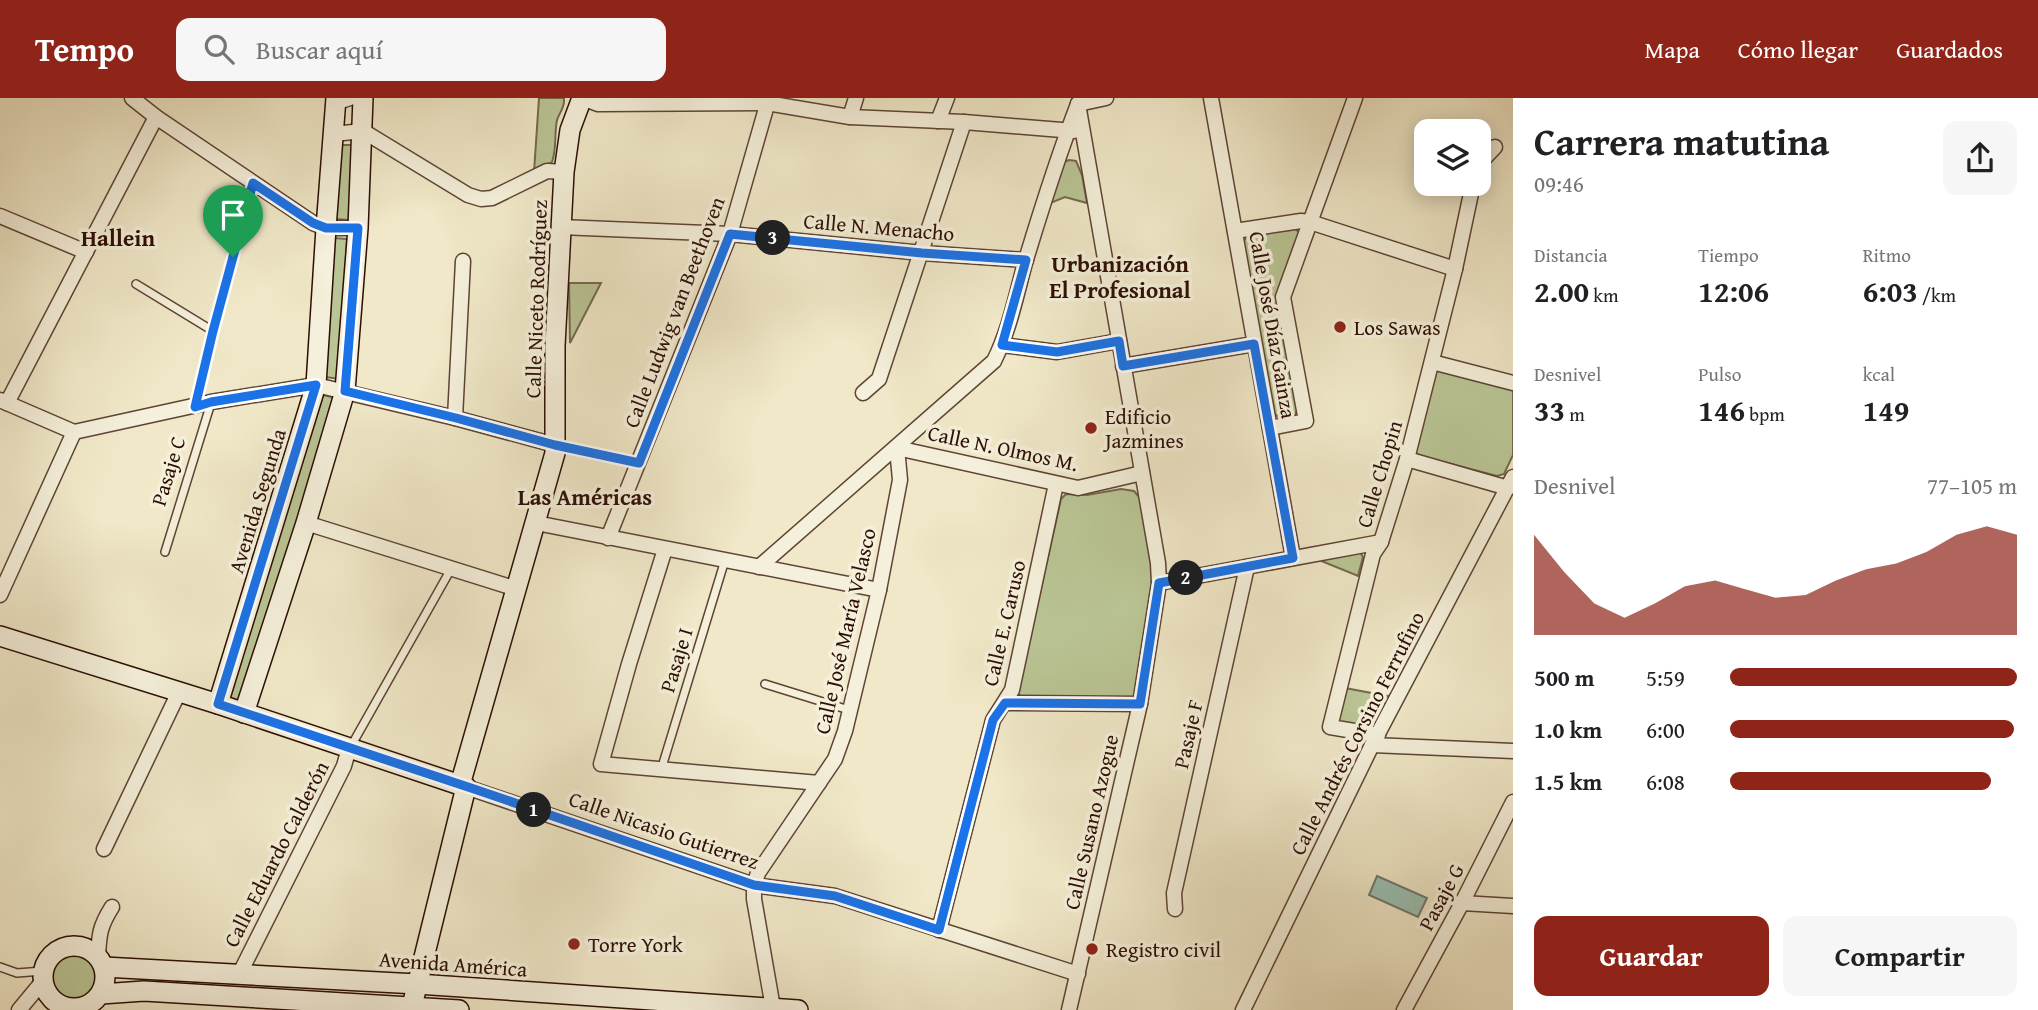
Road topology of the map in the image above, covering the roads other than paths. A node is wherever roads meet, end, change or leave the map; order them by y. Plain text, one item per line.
1 (132, 98) edge
2 (363, 98) edge
3 (582, 98) edge
4 (856, 98) edge
5 (947, 98) edge
6 (1106, 98) edge
7 (1211, 98) edge
8 (1355, 98) edge
9 (340, 99) edge
10 (768, 101) edge
11 (1079, 101) edge
12 (156, 117) junction
13 (849, 117) junction
14 (938, 121) junction
15 (964, 122) junction
16 (363, 131) junction
17 (1067, 131) junction
18 (1083, 131) junction
19 (333, 134) junction
20 (1495, 146) dead end
21 (1491, 150) edge
22 (564, 172) junction
23 (253, 183) junction
24 (1470, 196) edge
25 (0, 216) edge
26 (1310, 222) junction
27 (560, 227) junction
28 (326, 228) junction
29 (358, 228) junction
30 (1235, 231) junction
31 (730, 234) junction
32 (86, 251) junction
33 (922, 253) junction
34 (1026, 260) junction
35 (463, 261) dead end
36 (1455, 269) junction
37 (136, 284) dead end
38 (213, 331) junction
39 (1119, 341) junction
40 (1254, 344) junction
41 (1002, 345) junction
42 (1432, 362) junction
43 (1123, 366) junction
44 (1513, 383) edge
45 (316, 385) junction
46 (345, 391) junction
47 (863, 393) dead end
48 (3, 401) edge
49 (211, 402) junction
50 (195, 407) junction
51 (456, 418) junction
52 (1270, 428) junction
53 (74, 432) junction
54 (555, 445) junction
55 (897, 448) junction
56 (1407, 459) junction
57 (639, 463) junction
58 (1142, 474) junction
59 (1510, 483) edge
60 (1056, 484) junction
61 (306, 523) junction
62 (536, 523) junction
63 (608, 538) junction
64 (1381, 542) junction
65 (665, 549) junction
66 (166, 552) dead end
67 (1293, 558) junction
68 (724, 560) junction
69 (759, 567) junction
70 (1247, 567) junction
71 (451, 569) junction
72 (1159, 583) junction
73 (517, 589) junction
74 (879, 590) junction
75 (0, 595) edge
76 (0, 636) edge
77 (765, 684) dead end
78 (179, 692) junction
79 (1005, 703) junction
80 (218, 704) junction
81 (1140, 704) junction
82 (850, 710) junction
83 (244, 713) junction
84 (1375, 740) junction
85 (349, 748) junction
86 (1513, 751) edge
87 (661, 770) junction
88 (819, 783) junction
89 (463, 786) junction
90 (1513, 802) edge
91 (104, 849) dead end
92 (754, 885) junction
93 (1462, 903) junction
94 (1513, 906) edge
95 (112, 907) dead end
96 (1175, 909) dead end
97 (939, 930) junction
98 (101, 962) junction
99 (0, 967) edge
100 (240, 973) junction
101 (1078, 974) junction
102 (43, 976) junction
103 (417, 984) junction
104 (462, 987) junction
105 (101, 994) junction
106 (227, 1003) edge
107 (324, 1006) edge
108 (411, 1008) edge
109 (773, 1008) edge
110 (68, 1009) edge
111 (19, 1010) edge
112 (459, 1010) edge
113 (798, 1010) edge
114 (1069, 1010) edge
115 (1243, 1010) edge
116 (1404, 1010) edge

1 - 12 street
2 - 16 main road
3 - 10 street
3 - 22 main road, Calle Niceto Rodríguez
4 - 13 street
5 - 14 street
6 - 11 street
7 - 30 street, Calle José Díaz Gainza
8 - 26 street
9 - 19 main road, Avenida Segunda
10 - 13 street
10 - 31 street, Calle Ludwig van Beethoven
11 - 17 street
11 - 18 street, Calle Susano Azogue
12 - 23 street
12 - 32 street
13 - 14 street
14 - 15 street
15 - 17 street
15 - 33 street
16 - 19 street
16 - 22 street
16 - 29 main road
17 - 18 street
17 - 34 street
18 - 39 street, Calle Susano Azogue
19 - 28 main road, Avenida Segunda
20 - 21 street
22 - 27 main road, Calle Niceto Rodríguez
23 - 28 street
23 - 38 lane
24 - 36 street, Calle Chopin
25 - 32 street
26 - 30 street
26 - 36 street
26 - 52 street
27 - 31 street, Calle N. Menacho
27 - 54 main road, Calle Niceto Rodríguez
28 - 29 street
28 - 45 main road, Avenida Segunda
29 - 46 main road
30 - 40 street, Calle José Díaz Gainza
31 - 33 street, Calle N. Menacho
31 - 57 street, Calle Ludwig van Beethoven
32 - 48 street
33 - 34 street, Calle N. Menacho
33 - 47 street
34 - 41 street
35 - 51 street
36 - 42 street, Calle Chopin
37 - 38 lane
38 - 50 lane
39 - 41 street
39 - 43 street, Calle Susano Azogue
40 - 43 street
40 - 52 street, Calle José Díaz Gainza
41 - 55 street
42 - 44 street
42 - 56 street, Calle Chopin
43 - 58 street, Calle Susano Azogue
45 - 46 street
45 - 49 street
45 - 80 main road, Avenida Segunda
46 - 51 street
46 - 61 main road
48 - 53 street
49 - 50 street
49 - 66 lane, Pasaje C
50 - 53 street
51 - 54 street
52 - 67 street, Calle José Díaz Gainza
53 - 75 street
54 - 57 lane
54 - 62 main road, Calle Niceto Rodríguez
55 - 60 street, Calle N. Olmos M.
55 - 69 street
55 - 74 street, Calle José María Velasco
56 - 59 street
56 - 64 street, Calle Chopin
57 - 63 street, Calle Ludwig van Beethoven
58 - 60 street, Calle N. Olmos M.
58 - 72 street, Calle Susano Azogue
59 - 84 street, Calle Andrés Corsino Ferrufino
60 - 79 street, Calle E. Caruso
61 - 71 street
61 - 83 main road
62 - 63 street
62 - 73 main road, Calle Niceto Rodríguez
63 - 65 street
64 - 67 street
64 - 84 street, Calle Chopin
65 - 68 street
65 - 87 street
67 - 70 street
68 - 69 street
68 - 87 lane, Pasaje I
69 - 74 street
70 - 72 street
70 - 96 street, Pasaje F
71 - 73 street
71 - 85 lane, Calle Eduardo Calderón
72 - 81 street, Calle Susano Azogue
73 - 89 main road, Calle Niceto Rodríguez
74 - 82 street, Calle José María Velasco
76 - 78 main road, Calle Nicasio Gutierrez
77 - 82 lane
78 - 80 main road, Calle Nicasio Gutierrez
78 - 91 street
79 - 81 street
79 - 97 street, Calle E. Caruso
80 - 83 main road, Calle Nicasio Gutierrez
81 - 101 street, Calle Susano Azogue
82 - 88 street, Calle José María Velasco
83 - 85 main road, Calle Nicasio Gutierrez
84 - 86 street
84 - 115 street, Calle Andrés Corsino Ferrufino
85 - 89 main road, Calle Nicasio Gutierrez
85 - 100 street, Calle Eduardo Calderón
87 - 88 street
88 - 92 street, Calle José María Velasco
89 - 92 street, Calle Nicasio Gutierrez
89 - 103 main road, Calle Niceto Rodríguez
90 - 93 street, Pasaje G
92 - 97 street, Calle Nicasio Gutierrez
92 - 109 street
93 - 94 street
93 - 116 street, Pasaje G
95 - 98 street
97 - 101 street, Calle Nicasio Gutierrez
98 - 100 main road, Avenida América
98 - 102 main road
98 - 105 main road
99 - 102 lane
100 - 103 main road, Avenida América
101 - 114 street, Calle Susano Azogue
102 - 110 main road
102 - 111 street
103 - 104 main road, Avenida América
103 - 108 main road, Calle Niceto Rodríguez
104 - 109 main road, Avenida América
104 - 112 main road
105 - 106 main road
105 - 110 main road
106 - 107 main road
107 - 108 main road
108 - 112 main road
109 - 113 main road, Avenida América

